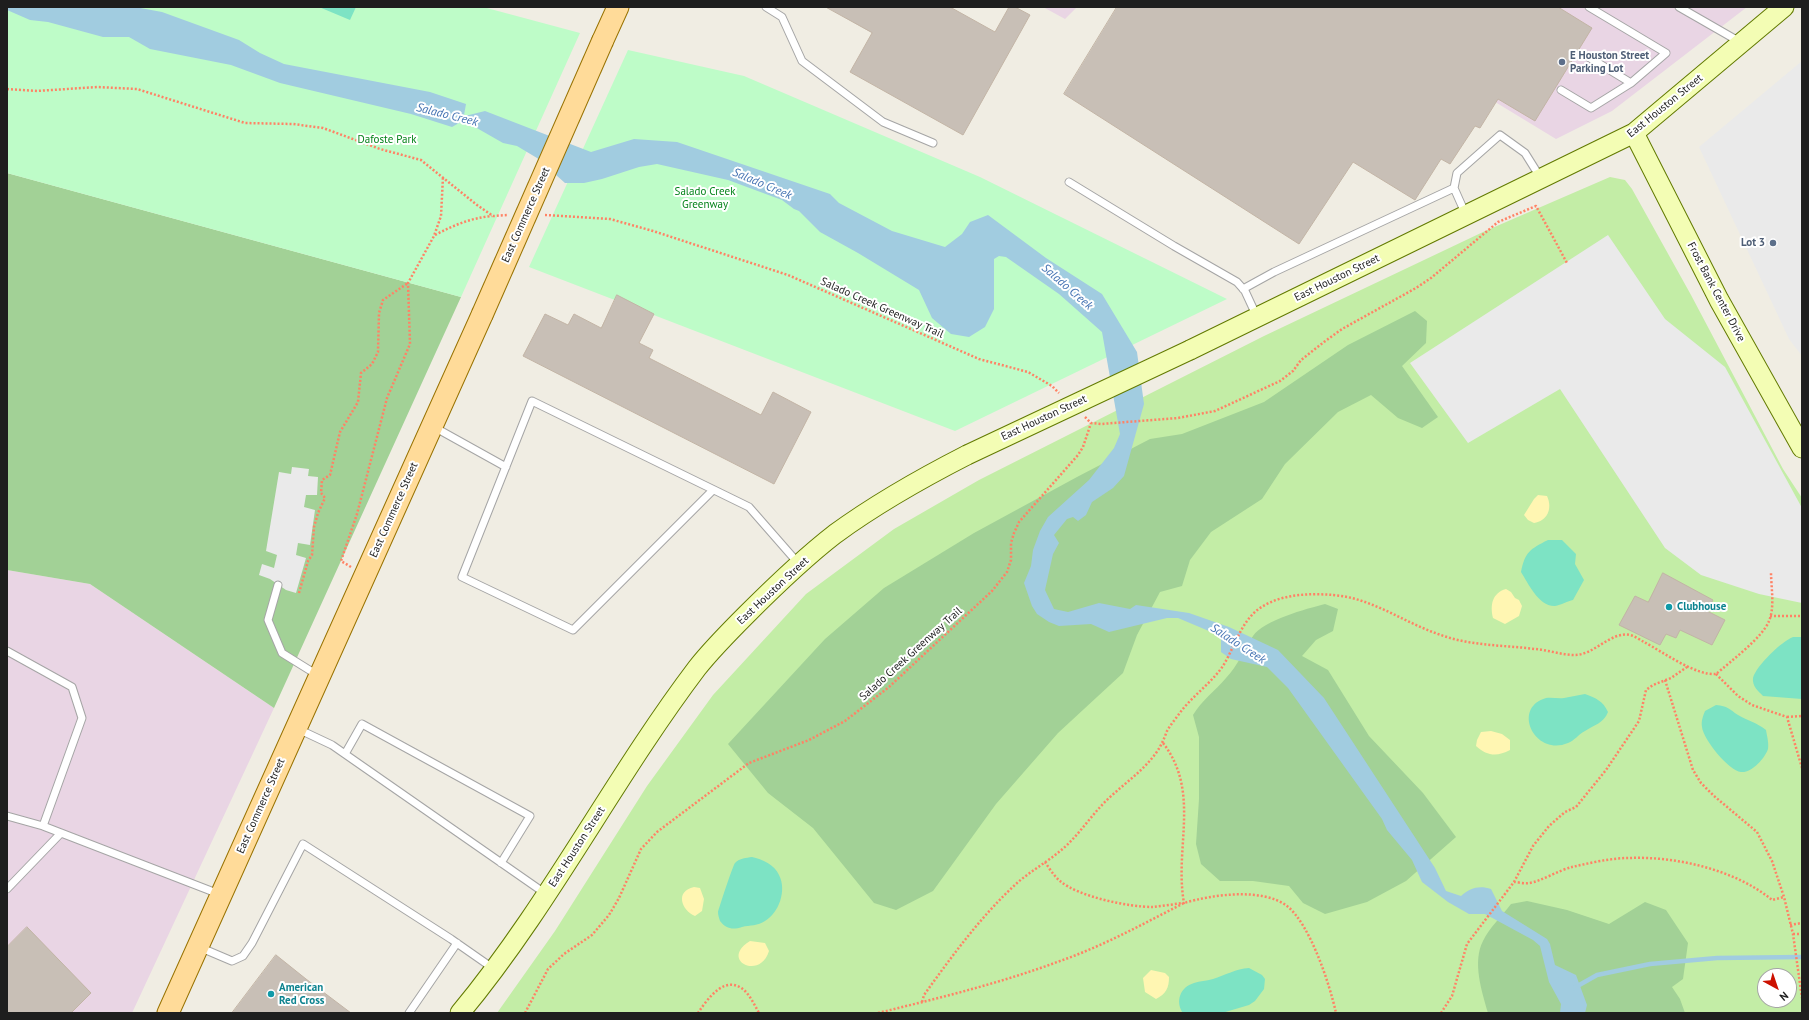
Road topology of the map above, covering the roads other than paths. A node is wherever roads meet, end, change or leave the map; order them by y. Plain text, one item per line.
1 (618, 7) edge
2 (766, 7) edge
3 (1590, 7) edge
4 (1680, 7) edge
5 (1784, 7) edge
6 (1742, 43) junction
7 (1586, 55) dead end
8 (1631, 83) junction
9 (1561, 90) dead end
10 (1634, 133) junction
11 (933, 143) dead end
12 (1541, 178) junction
13 (1068, 182) dead end
14 (1454, 188) junction
15 (1466, 215) junction
16 (1243, 289) junction
17 (1258, 317) junction
18 (432, 426) junction
19 (1802, 448) edge
20 (506, 467) junction
21 (713, 490) junction
22 (800, 564) junction
23 (278, 585) dead end
24 (7, 651) edge
25 (319, 676) junction
26 (296, 728) junction
27 (345, 754) junction
28 (7, 816) edge
29 (43, 826) junction
30 (61, 833) junction
31 (501, 863) junction
32 (7, 889) edge
33 (546, 894) junction
34 (221, 895) junction
35 (457, 943) junction
36 (198, 947) junction
37 (494, 969) junction
38 (168, 1013) edge
39 (409, 1013) edge
40 (460, 1013) edge

1 - 18 main road, East Commerce Street, bridge
2 - 11 lane
3 - 8 lane
4 - 6 lane
5 - 6 main road, East Houston Street
6 - 10 main road, East Houston Street
7 - 8 lane
8 - 9 lane
10 - 12 main road, East Houston Street
10 - 19 main road, Frost Bank Center Drive
12 - 14 lane
12 - 15 main road, East Houston Street
13 - 16 lane
14 - 15 lane
14 - 16 lane
15 - 17 main road, East Houston Street
16 - 17 lane
17 - 22 main road, East Houston Street, bridge
18 - 20 lane
18 - 25 main road, East Commerce Street
20 - 21 lane
20 - 21 lane
21 - 22 lane
22 - 33 main road, East Houston Street
23 - 25 lane
24 - 29 lane
25 - 26 main road, East Commerce Street
26 - 27 lane
26 - 34 main road, East Commerce Street
27 - 31 lane
27 - 31 lane
28 - 29 lane
29 - 30 lane
30 - 32 lane
30 - 34 lane
31 - 33 lane
33 - 37 main road, East Houston Street
34 - 36 main road, East Commerce Street
35 - 36 lane
35 - 37 lane
35 - 39 lane
36 - 38 main road, East Commerce Street
37 - 40 main road, East Houston Street

